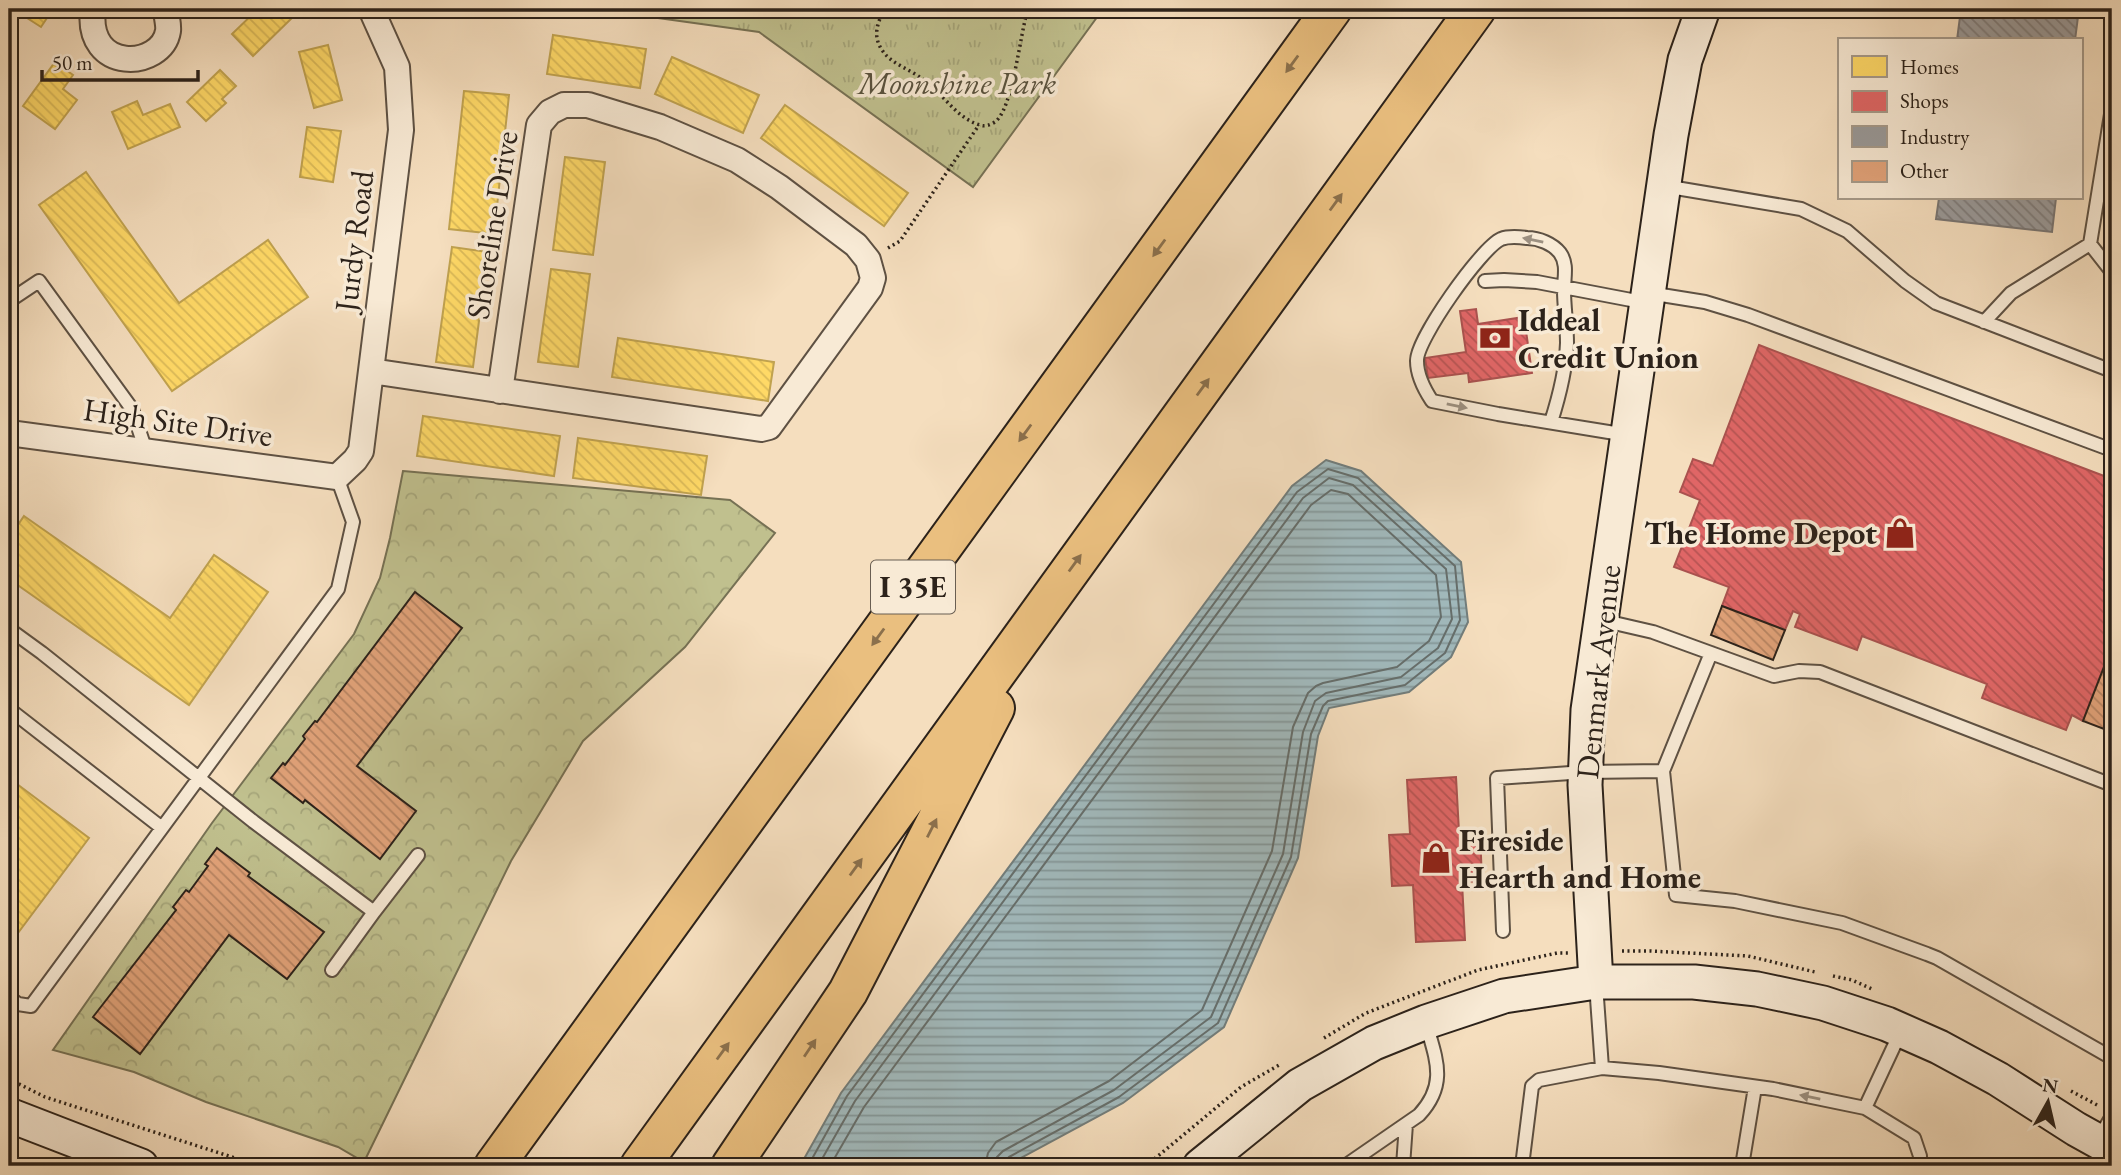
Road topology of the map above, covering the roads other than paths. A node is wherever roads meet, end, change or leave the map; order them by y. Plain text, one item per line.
1 (93, 9) edge
2 (166, 9) edge
3 (371, 9) edge
4 (1332, 9) edge
5 (1476, 9) edge
6 (1703, 9) edge
7 (2112, 108) edge
8 (1664, 186) junction
9 (2090, 244) junction
10 (2112, 272) edge
11 (1485, 281) dead end
12 (1564, 289) junction
13 (1648, 298) junction
14 (9, 301) edge
15 (1984, 321) junction
16 (2112, 370) edge
17 (371, 371) junction
18 (500, 391) junction
19 (1551, 422) junction
20 (9, 433) edge
21 (1628, 435) junction
22 (2112, 450) edge
23 (146, 451) junction
24 (337, 477) junction
25 (1054, 594) junction
26 (1600, 620) junction
27 (9, 629) edge
28 (1711, 653) junction
29 (9, 709) edge
30 (1663, 771) junction
31 (1585, 772) junction
32 (200, 779) junction
33 (2112, 785) edge
34 (162, 828) junction
35 (418, 855) dead end
36 (374, 912) junction
37 (1503, 931) dead end
38 (1595, 967) junction
39 (332, 970) dead end
40 (9, 998) edge
41 (1426, 1022) junction
42 (1902, 1031) junction
43 (2112, 1058) edge
44 (1602, 1068) junction
45 (1755, 1087) junction
46 (695, 1089) junction
47 (1864, 1108) junction
48 (9, 1115) edge
49 (1406, 1124) junction
50 (2107, 1136) edge
51 (141, 1166) edge
52 (494, 1166) edge
53 (640, 1166) edge
54 (648, 1166) edge
55 (731, 1166) edge
56 (1200, 1166) edge
57 (1345, 1166) edge
58 (1403, 1166) edge
59 (1521, 1166) edge
60 (1742, 1166) edge
61 (1919, 1166) edge

1 - 2 street
3 - 17 street, Jurdy Road
4 -> 52 highway, I 35E
25 -> 5 highway
6 - 8 street, Denmark Avenue
7 - 9 lane
8 - 13 street, Denmark Avenue
8 - 15 lane
9 - 10 lane
9 - 15 lane
11 - 12 lane
12 - 13 lane
12 - 19 lane
12 -> 19 lane
13 - 21 street, Denmark Avenue
13 - 22 lane
14 - 23 lane
15 - 16 lane
17 - 18 street
17 - 24 street, Jurdy Road
18 - 18 street, Shoreline Drive
19 - 21 lane
20 - 23 street, High Site Drive
21 - 26 street, Denmark Avenue
23 - 24 street, High Site Drive
24 - 32 lane
46 -> 25 highway
55 -> 25 highway
26 - 28 lane
26 - 31 street, Denmark Avenue
27 - 32 lane
28 - 30 lane
28 - 33 lane
29 - 34 lane
30 - 31 lane
30 - 43 lane
31 - 37 lane
31 - 38 street, Denmark Avenue
32 - 34 lane
32 - 36 lane
34 - 40 lane
35 - 36 lane
36 - 39 lane
38 - 41 street
38 - 42 street
38 - 44 lane
41 - 49 lane
41 - 56 street
42 - 47 lane
42 - 50 street
44 - 45 lane
44 - 59 lane
47 -> 45 lane
45 - 60 lane
46 - 53 highway
46 - 54 highway
47 - 61 lane
48 - 51 street
49 - 57 lane
49 - 58 lane

